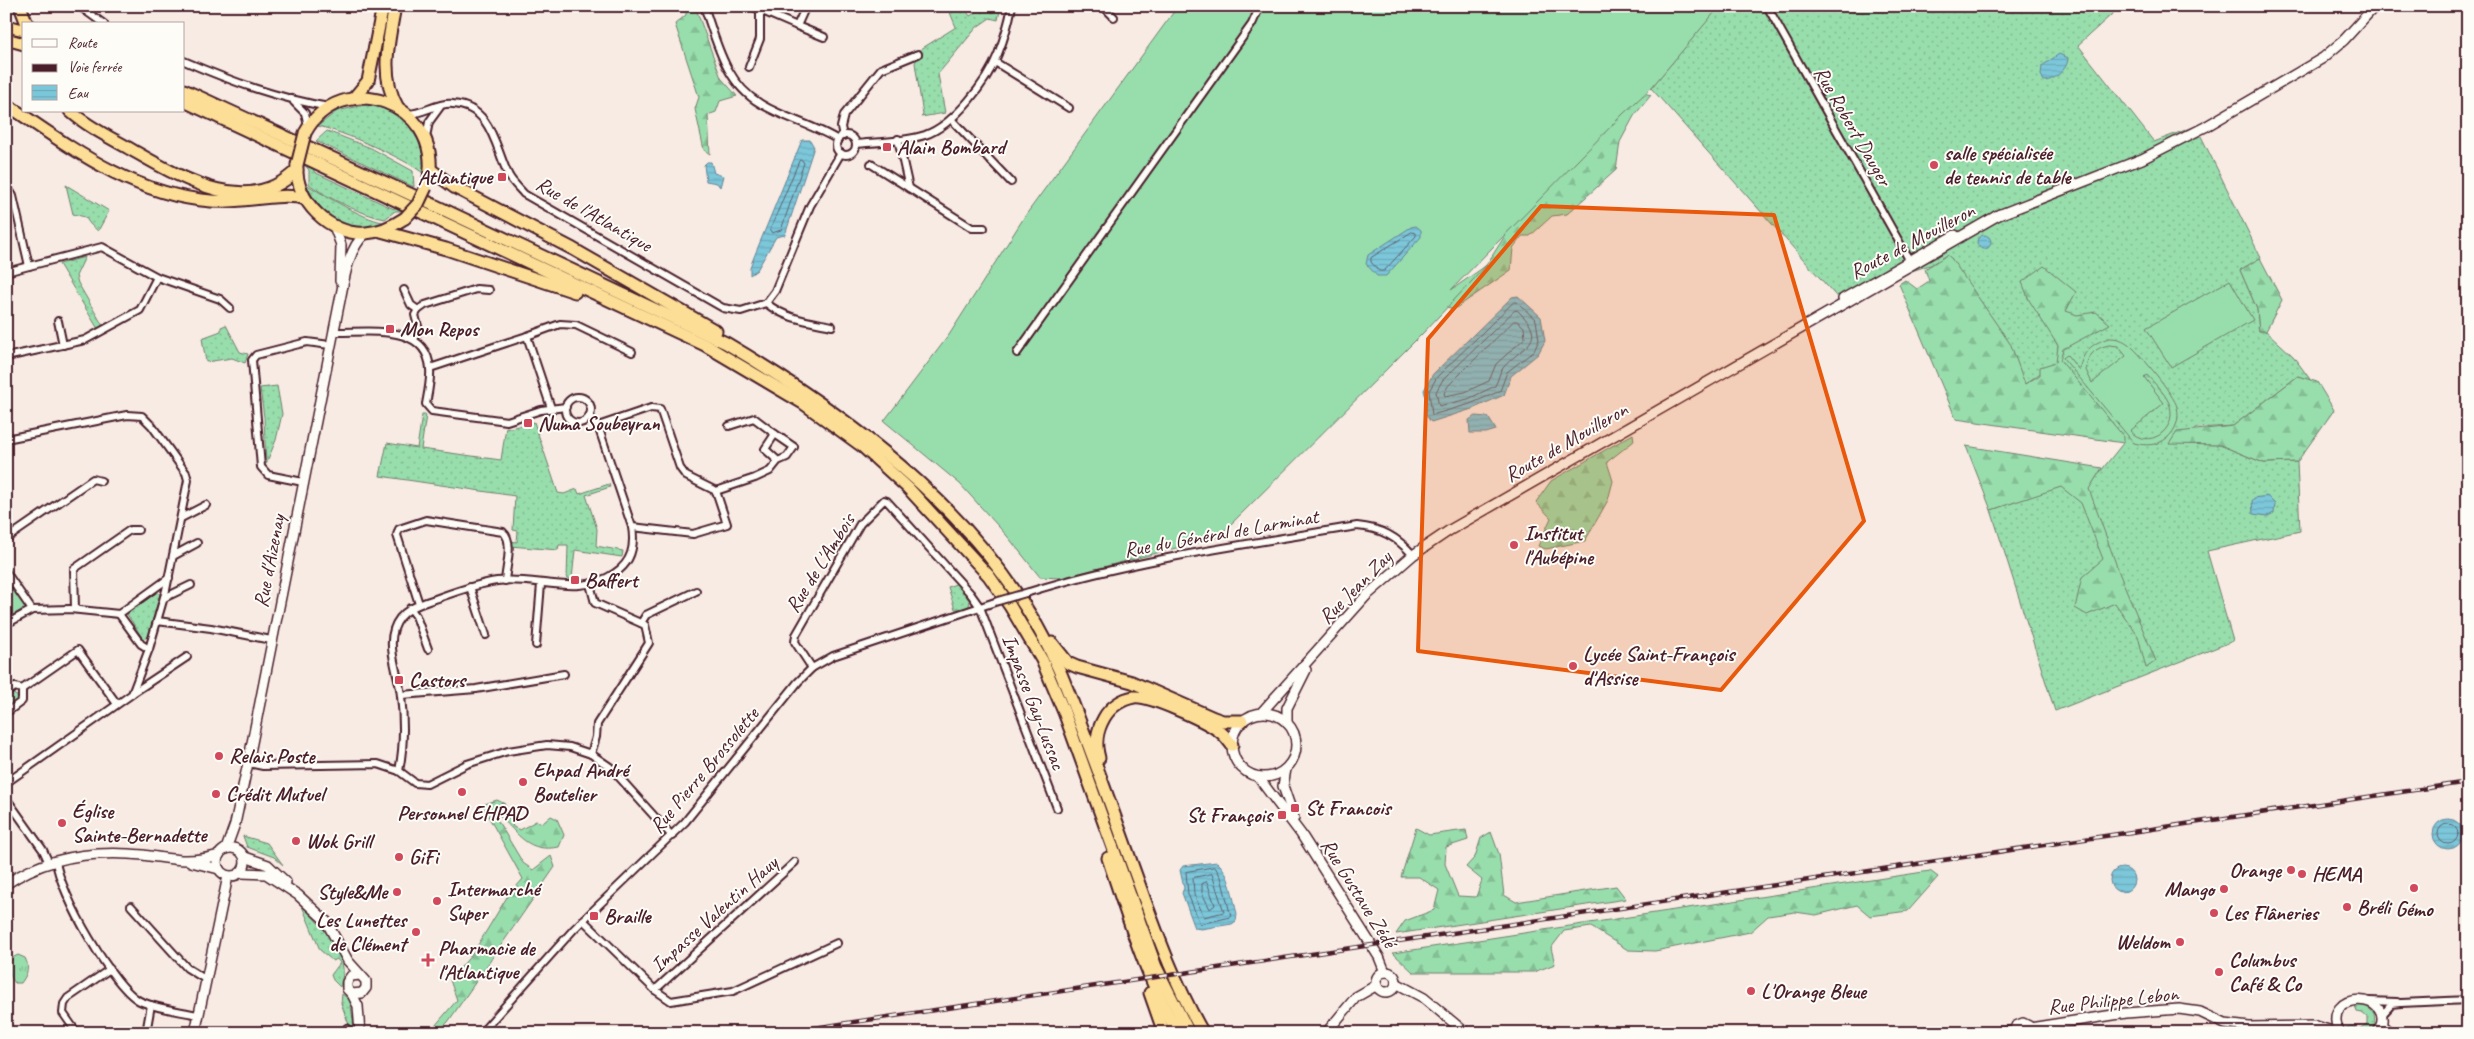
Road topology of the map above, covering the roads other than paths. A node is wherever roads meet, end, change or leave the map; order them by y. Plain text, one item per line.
1 (20, 6) edge
2 (79, 6) edge
3 (383, 6) edge
4 (396, 6) edge
5 (704, 6) edge
6 (751, 6) edge
7 (806, 6) edge
8 (1012, 6) edge
9 (1103, 6) edge
10 (1260, 6) edge
11 (1766, 6) edge
12 (2375, 6) edge
13 (760, 12) junction
14 (1114, 17) dead end
15 (26, 21) edge
16 (101, 22) edge
17 (6, 26) edge
18 (797, 26) junction
19 (22, 30) edge
20 (824, 37) dead end
21 (6, 39) edge
22 (22, 43) edge
23 (918, 54) dead end
24 (185, 61) edge
25 (995, 62) junction
26 (749, 67) dead end
27 (185, 90) edge
28 (353, 99) junction
29 (185, 101) edge
30 (294, 102) junction
31 (6, 104) edge
32 (441, 106) junction
33 (331, 108) junction
34 (1069, 108) dead end
35 (403, 111) junction
36 (71, 112) edge
37 (951, 119) junction
38 (307, 130) junction
39 (841, 138) junction
40 (426, 139) junction
41 (898, 140) junction
42 (856, 144) junction
43 (841, 153) junction
44 (871, 164) dead end
45 (297, 167) junction
46 (431, 170) junction
47 (1010, 182) dead end
48 (6, 185) edge
49 (909, 188) junction
50 (305, 199) junction
51 (2000, 214) junction
52 (334, 226) junction
53 (984, 228) dead end
54 (381, 231) junction
55 (364, 234) junction
56 (1925, 258) junction
57 (1910, 261) junction
58 (29, 266) junction
59 (6, 272) edge
60 (157, 277) junction
61 (404, 290) dead end
62 (488, 290) dead end
63 (1868, 292) junction
64 (766, 303) junction
65 (339, 305) junction
66 (230, 308) dead end
67 (418, 310) junction
68 (58, 321) dead end
69 (832, 326) dead end
70 (334, 332) junction
71 (1791, 334) junction
72 (527, 336) junction
73 (414, 340) junction
74 (330, 344) junction
75 (63, 345) junction
76 (632, 352) dead end
77 (1017, 353) dead end
78 (6, 357) edge
79 (430, 368) junction
80 (806, 399) junction
81 (566, 407) junction
82 (551, 408) junction
83 (589, 416) junction
84 (598, 426) junction
85 (729, 426) dead end
86 (776, 434) junction
87 (6, 439) edge
88 (778, 461) junction
89 (101, 481) dead end
90 (303, 482) junction
91 (716, 491) junction
92 (206, 505) dead end
93 (181, 518) junction
94 (632, 527) junction
95 (138, 530) dead end
96 (6, 539) edge
97 (196, 543) dead end
98 (1413, 555) junction
99 (173, 556) junction
100 (6, 572) edge
101 (169, 578) junction
102 (505, 581) junction
103 (541, 584) junction
104 (590, 584) junction
105 (191, 585) dead end
106 (470, 587) junction
107 (696, 591) dead end
108 (164, 598) junction
109 (998, 601) joint
110 (419, 604) junction
111 (980, 607) junction
112 (410, 608) junction
113 (75, 609) junction
114 (32, 610) junction
115 (119, 614) junction
116 (157, 621) junction
117 (641, 623) junction
118 (6, 624) edge
119 (1036, 626) junction
120 (486, 635) dead end
121 (271, 640) junction
122 (536, 645) dead end
123 (1324, 645) junction
124 (149, 649) junction
125 (428, 650) dead end
126 (187, 658) dead end
127 (812, 668) junction
128 (564, 674) dead end
129 (24, 687) junction
130 (6, 693) edge
131 (132, 694) junction
132 (401, 695) junction
133 (117, 704) junction
134 (6, 713) edge
135 (1261, 713) junction
136 (1242, 721) junction
137 (1287, 723) junction
138 (1232, 745) junction
139 (591, 754) junction
140 (248, 763) junction
141 (1286, 769) junction
142 (399, 771) junction
143 (1258, 777) junction
144 (1089, 780) junction
145 (1102, 782) junction
146 (6, 783) edge
147 (6, 798) edge
148 (1057, 808) dead end
149 (235, 824) junction
150 (1301, 834) junction
151 (672, 836) junction
152 (238, 850) junction
153 (223, 852) junction
154 (245, 856) junction
155 (52, 862) junction
156 (191, 862) junction
157 (795, 862) dead end
158 (219, 869) junction
159 (241, 873) junction
160 (228, 876) junction
161 (6, 884) edge
162 (291, 888) junction
163 (131, 906) dead end
164 (583, 920) junction
165 (1135, 941) junction
166 (837, 944) dead end
167 (348, 961) junction
168 (110, 969) junction
169 (1385, 972) junction
170 (360, 975) junction
171 (205, 979) junction
172 (348, 979) junction
173 (1396, 983) junction
174 (1377, 985) junction
175 (655, 990) junction
176 (362, 993) junction
177 (352, 994) junction
178 (2468, 1000) edge
179 (2369, 1001) junction
180 (2401, 1003) junction
181 (151, 1005) junction
182 (198, 1015) junction
183 (2337, 1019) junction
184 (2380, 1024) edge
185 (2316, 1026) junction
186 (2030, 1030) edge
187 (2015, 1032) edge
188 (78, 1033) edge
189 (146, 1033) edge
190 (195, 1033) edge
191 (360, 1033) edge
192 (365, 1033) edge
193 (481, 1033) edge
194 (1164, 1033) edge
195 (1178, 1033) edge
196 (1189, 1033) edge
197 (1203, 1033) edge
198 (1326, 1033) edge
199 (1466, 1033) edge
200 (1995, 1033) edge
201 (2339, 1033) edge
202 (2391, 1033) edge

1 - 15 highway
2 - 16 street
3 - 28 highway
4 - 35 highway
5 - 39 street
6 - 13 street
7 - 18 street
8 - 25 street
9 - 14 street
10 - 77 street
11 - 57 street, Rue Robert Dauger
12 - 51 street
13 - 18 street
13 - 26 street
17 - 19 highway
18 - 20 street
21 - 22 highway
23 - 39 street
24 - 30 street
25 - 34 street
25 - 37 street
27 - 80 highway
28 - 33 highway
28 - 35 highway
29 - 80 highway
30 - 33 street
30 - 38 street
31 - 50 highway
32 - 35 street, Rue de l'Atlantique
32 - 40 street
32 - 64 street, Rue de l'Atlantique
33 - 38 highway
35 - 40 highway
36 - 45 highway
37 - 41 street
37 - 47 street
38 - 45 highway, bridge
39 - 42 street
39 - 43 street
40 - 46 highway
41 - 42 street
41 - 49 street
42 - 43 street
43 - 64 street
44 - 49 street
45 - 50 highway
46 - 54 highway, bridge
46 - 80 highway
48 - 58 street
49 - 53 street
50 - 52 highway
51 - 56 street, Route de Mouilleron
51 - 57 street, Route de Mouilleron
52 - 55 highway
52 - 65 street, Rue d'Aizenay
54 - 55 highway
54 - 80 highway
55 - 65 street, Rue d'Aizenay
56 - 57 street
56 - 63 street, Route de Mouilleron
57 - 63 street
57 - 71 street, Route de Mouilleron
58 - 59 street
58 - 60 street
60 - 66 street
60 - 75 street
61 - 67 street
62 - 67 street
63 - 71 street, Route de Mouilleron
64 - 69 street
65 - 70 street, Rue d'Aizenay
67 - 73 street
68 - 75 street
70 - 73 street
70 - 74 street, Rue d'Aizenay
71 - 98 street, Route de Mouilleron
72 - 76 street
72 - 79 street
72 - 82 street
73 - 79 street
74 - 90 street, Rue d'Aizenay
74 - 90 street
75 - 78 street
79 - 82 street
80 - 119 highway
80 - 144 highway
81 - 82 street
81 - 83 street
81 - 83 street
83 - 84 street
84 - 91 street
84 - 94 street
85 - 86 street
86 - 88 street
86 - 88 street
87 - 93 street
88 - 91 street
89 - 96 street
90 - 121 street, Rue d'Aizenay
91 - 94 street
92 - 93 street
93 - 99 street
94 - 104 street
95 - 113 street
97 - 99 street
98 - 109 street, Rue du Général de Larminat, bridge
98 - 123 street, Rue Jean Zay
99 - 101 street
100 - 114 street
101 - 108 street
101 - 115 street
102 - 103 street
102 - 106 street
102 - 110 street
103 - 104 street
103 - 122 street
104 - 117 street
105 - 108 street
106 - 110 street
106 - 120 street
107 - 117 street
108 - 116 street
109 - 111 street, Rue Pierre Brossolette
110 - 112 street
111 - 127 street, Rue Pierre Brossolette
111 - 127 street, Rue de L'Ambois
111 - 148 street, Impasse Gay-Lussac
112 - 125 street
112 - 132 street
113 - 114 street
113 - 115 street
114 - 118 street
115 - 124 street
116 - 121 street
116 - 124 street
117 - 139 street
119 - 136 highway
119 - 145 highway
121 - 140 street, Rue d'Aizenay
123 - 135 street
123 - 137 street
124 - 131 street
126 - 131 street
127 - 151 street, Rue Pierre Brossolette
128 - 132 street
129 - 130 street
129 - 133 street
129 - 134 street
131 - 133 street
132 - 142 street
133 - 146 street
135 - 136 street
135 - 137 street
136 - 138 street
137 - 141 street
138 - 143 street
138 - 145 highway
139 - 142 street
139 - 151 street
140 - 142 street
140 - 149 street, Rue d'Aizenay
141 - 143 street
141 - 150 street, Rue Gustave Zédé
143 - 150 street, Rue Gustave Zédé
144 - 165 highway
144 - 196 highway
145 - 197 highway
147 - 155 street
149 - 152 street, Rue d'Aizenay
149 - 153 street, Rue d'Aizenay
150 - 169 street, Rue Gustave Zédé
151 - 164 street, Rue Pierre Brossolette
152 - 153 street
152 - 154 street
153 - 156 street
153 - 158 street
154 - 159 street
154 - 162 street
155 - 156 street
155 - 161 street
155 - 168 street
156 - 158 street
157 - 175 street, Impasse Valentin Hauy
158 - 160 street
159 - 160 street
159 - 162 street
160 - 171 street
162 - 167 street
163 - 171 street
164 - 175 street
164 - 193 street, Rue Pierre Brossolette
165 - 194 highway
165 - 195 highway
166 - 175 street
167 - 170 street
167 - 172 street
168 - 181 street
168 - 188 street
169 - 173 street
169 - 174 street
170 - 172 street
170 - 176 street
171 - 182 street
172 - 177 street
173 - 174 street
173 - 199 street
174 - 198 street
176 - 177 street
176 - 192 street
177 - 191 street
178 - 180 street
179 - 180 street
179 - 183 street
179 - 184 street
180 - 184 street
181 - 182 street
181 - 189 street
182 - 190 street
183 - 185 street, Rue Philippe Lebon
183 - 201 street
184 - 202 street
185 - 186 street, Rue Philippe Lebon
185 - 201 street, Rue Philippe Lebon
186 - 187 street, Rue Philippe Lebon
187 - 200 street, Rue Philippe Lebon

